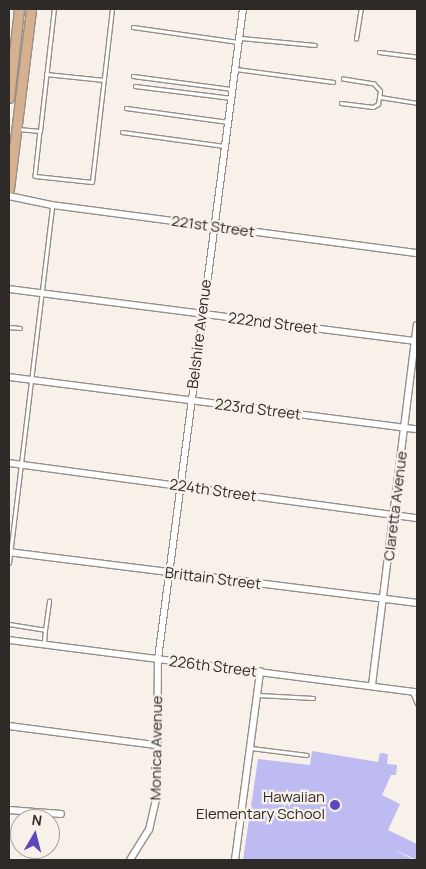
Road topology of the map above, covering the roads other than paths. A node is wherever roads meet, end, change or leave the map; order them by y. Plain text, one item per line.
1 (19, 9) edge
2 (31, 9) edge
3 (54, 9) edge
4 (112, 9) edge
5 (243, 9) edge
6 (361, 9) edge
7 (133, 27) dead end
8 (356, 39) dead end
9 (239, 40) junction
10 (315, 46) dead end
11 (379, 52) dead end
12 (417, 57) edge
13 (236, 69) junction
14 (46, 74) junction
15 (133, 76) dead end
16 (343, 79) dead end
17 (104, 80) junction
18 (333, 82) dead end
19 (135, 86) dead end
20 (233, 89) junction
21 (380, 97) junction
22 (9, 98) edge
23 (232, 98) junction
24 (341, 103) dead end
25 (417, 103) edge
26 (126, 108) dead end
27 (229, 122) junction
28 (17, 129) junction
29 (40, 131) junction
30 (122, 132) dead end
31 (225, 146) junction
32 (9, 189) edge
33 (9, 196) edge
34 (52, 205) junction
35 (213, 226) junction
36 (417, 253) edge
37 (9, 289) edge
38 (42, 293) junction
39 (201, 314) junction
40 (417, 326) edge
41 (9, 327) edge
42 (20, 328) dead end
43 (416, 341) edge
44 (9, 377) edge
45 (31, 380) junction
46 (190, 401) junction
47 (404, 427) junction
48 (417, 429) edge
49 (9, 463) edge
50 (20, 465) junction
51 (180, 486) junction
52 (394, 515) junction
53 (417, 518) edge
54 (9, 552) edge
55 (9, 563) edge
56 (168, 572) junction
57 (383, 599) junction
58 (49, 602) dead end
59 (417, 603) edge
60 (9, 624) edge
61 (45, 630) junction
62 (9, 640) edge
63 (44, 644) junction
64 (158, 659) junction
65 (260, 672) junction
66 (372, 685) junction
67 (415, 692) edge
68 (257, 695) junction
69 (313, 698) dead end
70 (417, 703) edge
71 (9, 726) edge
72 (156, 745) junction
73 (250, 748) junction
74 (307, 755) dead end
75 (9, 810) edge
76 (61, 814) dead end
77 (130, 860) edge
78 (234, 860) edge

1 - 22 main road
2 - 28 main road
3 - 14 lane
4 - 17 lane
5 - 9 street, Belshire Avenue
6 - 8 lane
7 - 9 lane
9 - 10 lane
9 - 13 street, Belshire Avenue
11 - 12 lane
13 - 18 lane
13 - 20 street, Belshire Avenue
14 - 17 lane
14 - 29 lane
15 - 20 lane
16 - 21 lane
17 - 29 lane
19 - 23 lane
20 - 23 street, Belshire Avenue
21 - 24 lane
21 - 25 lane
23 - 27 street, Belshire Avenue
26 - 27 lane
27 - 31 street, Belshire Avenue
28 - 29 lane
28 - 32 main road
30 - 31 lane
31 - 35 street, Belshire Avenue
33 - 34 street, 221st Street
34 - 35 street, 221st Street
34 - 38 lane
35 - 36 street, 221st Street
35 - 39 street, Belshire Avenue
37 - 38 street, 222nd Street
38 - 39 street, 222nd Street
38 - 45 lane
39 - 43 street, 222nd Street
39 - 46 street, Belshire Avenue
40 - 43 street, Claretta Avenue
41 - 42 lane
43 - 47 street, Claretta Avenue
44 - 45 street, 223rd Street
45 - 46 street, 223rd Street
45 - 50 lane
46 - 47 street, 223rd Street
46 - 51 street, Belshire Avenue
47 - 48 street, 223rd Street
47 - 52 street, Claretta Avenue
49 - 50 street, 224th Street
50 - 51 street, 224th Street
50 - 54 lane
51 - 52 street, 224th Street
51 - 56 street, Belshire Avenue
52 - 53 street, 224th Street
52 - 57 street, Claretta Avenue
54 - 55 lane
54 - 56 street, Brittain Street
56 - 57 street, Brittain Street
56 - 64 street, Belshire Avenue
57 - 59 street, Brittain Street
57 - 66 street, Claretta Avenue
58 - 61 lane
60 - 61 lane
61 - 63 lane
62 - 63 street, 226th Street
63 - 64 street, 226th Street
64 - 65 street, 226th Street
64 - 72 street, Monica Avenue
65 - 66 street, 226th Street
65 - 68 street
66 - 67 street, 226th Street
67 - 70 lane
68 - 69 lane
68 - 73 street
71 - 72 street
72 - 77 street, Monica Avenue
73 - 74 lane
73 - 78 street
75 - 76 street

